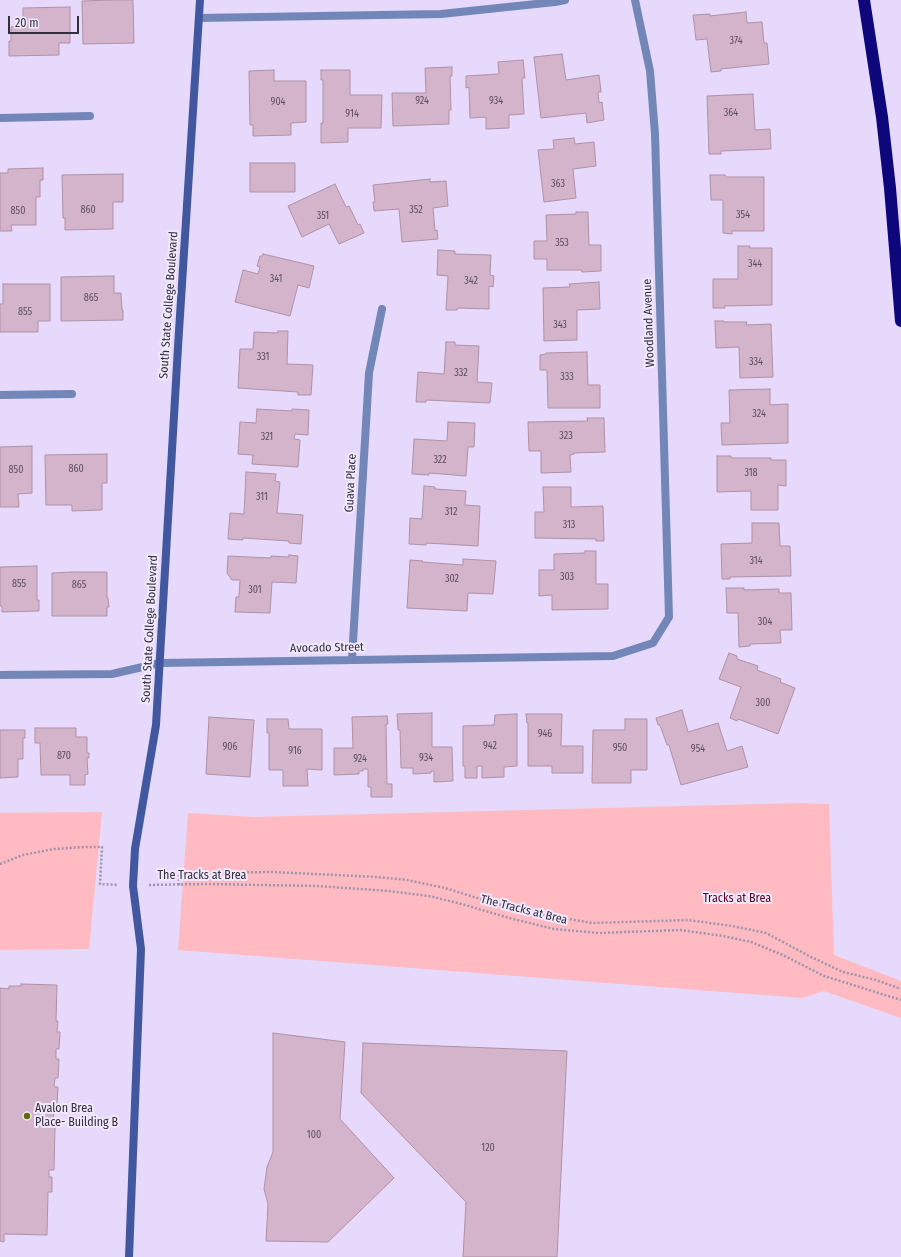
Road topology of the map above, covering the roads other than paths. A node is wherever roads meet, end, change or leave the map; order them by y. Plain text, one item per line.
1 (200, 0) edge
2 (565, 0) edge
3 (634, 0) edge
4 (864, 0) edge
5 (199, 18) junction
6 (90, 116) dead end
7 (0, 118) edge
8 (382, 309) dead end
9 (901, 321) edge
10 (72, 394) dead end
11 (0, 395) edge
12 (653, 643) joint
13 (352, 659) junction
14 (160, 663) junction
15 (0, 675) edge
16 (129, 1257) edge

1 - 5 main road, South State College Boulevard
2 - 5 street
3 - 12 street, Woodland Avenue
4 - 9 highway
5 - 14 main road, South State College Boulevard
6 - 7 street
8 - 13 street, Guava Place
10 - 11 street
12 - 13 street, Avocado Street
13 - 14 street, Avocado Street
14 - 15 street, Avocado Street
14 - 16 main road, South State College Boulevard

